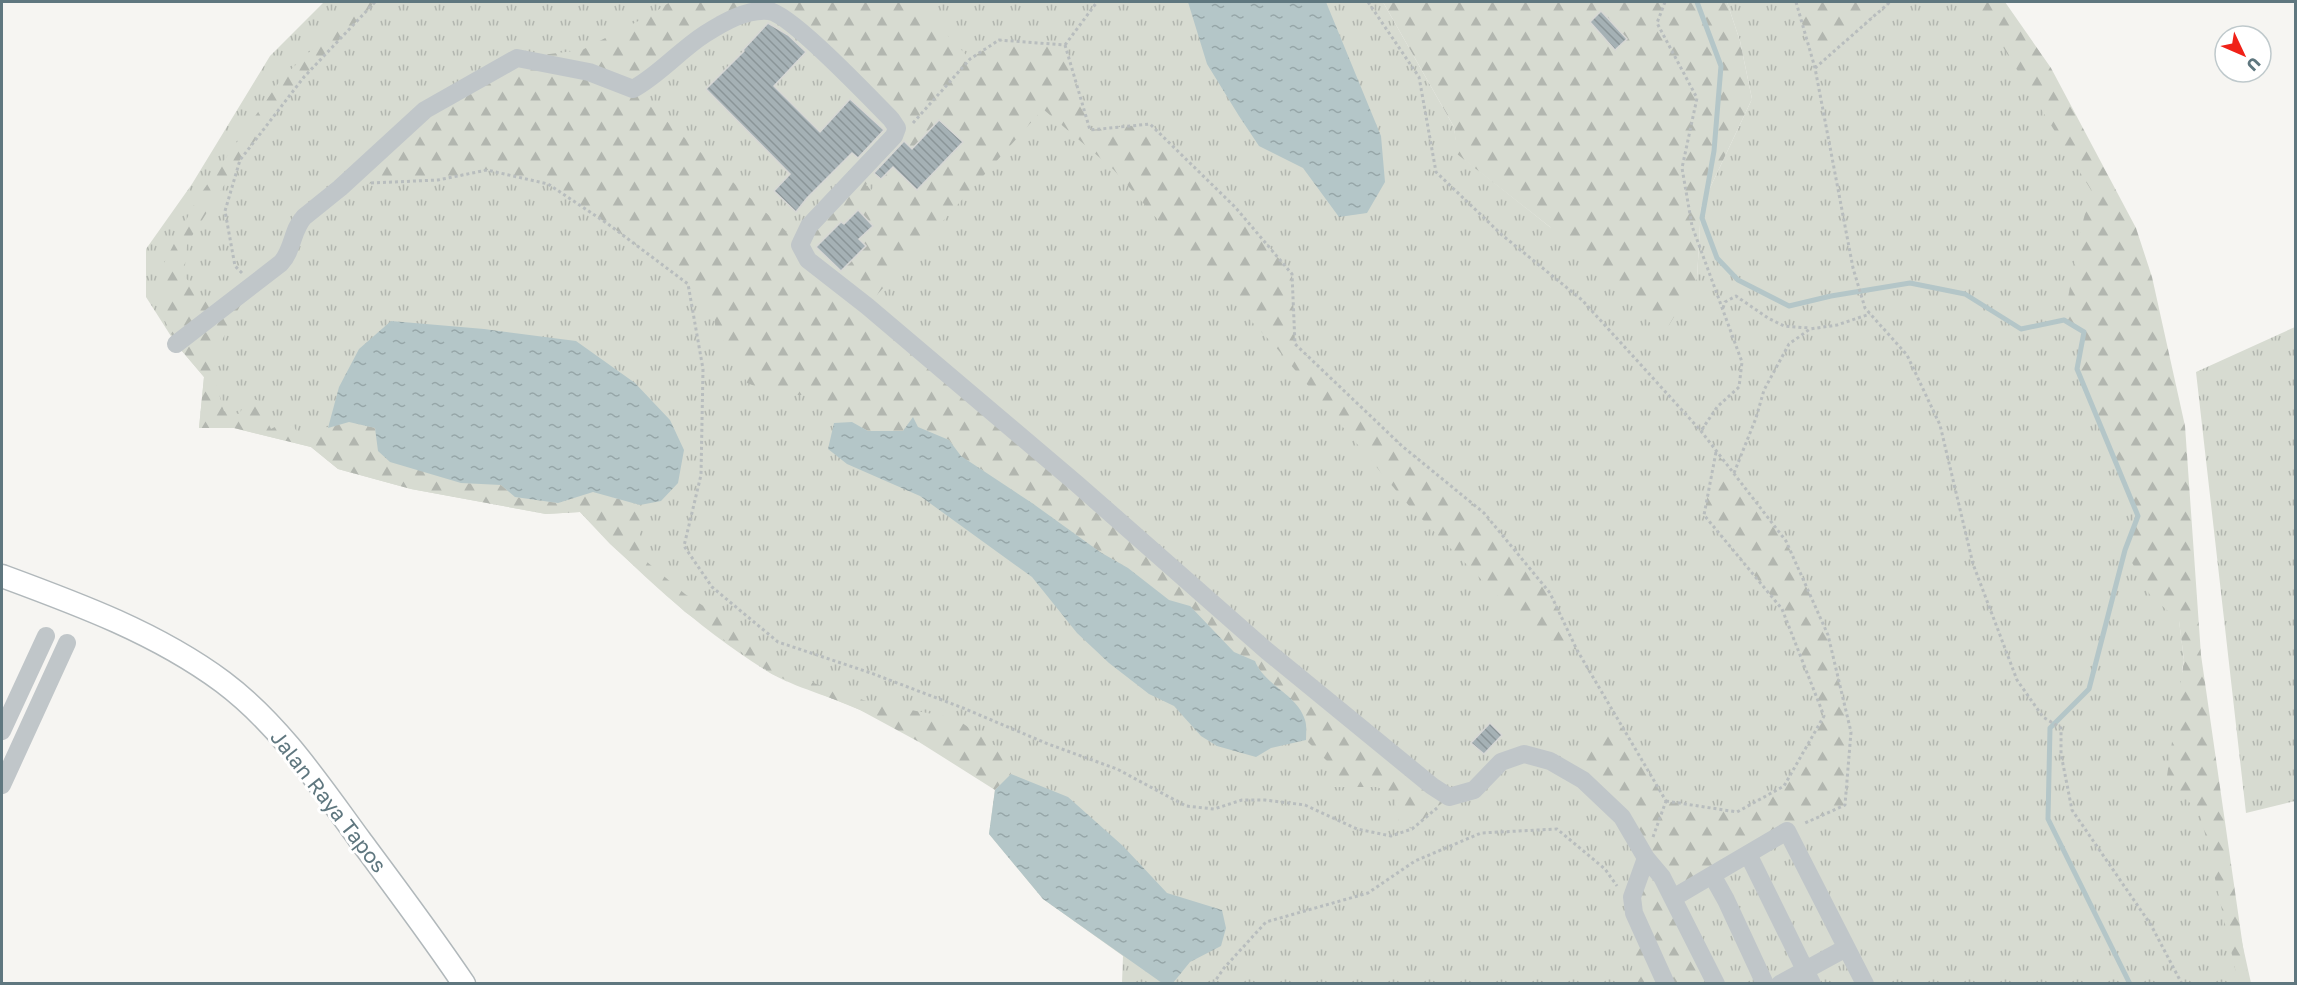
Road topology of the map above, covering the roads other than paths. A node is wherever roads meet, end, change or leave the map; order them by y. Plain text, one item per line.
1 (176, 344) dead end
2 (2, 576) edge
3 (46, 636) dead end
4 (67, 643) dead end
5 (2, 731) edge
6 (2, 785) edge
7 (1748, 854) junction
8 (1646, 858) junction
9 (1712, 875) junction
10 (1673, 898) junction
11 (1846, 948) junction
12 (1808, 976) edge
13 (464, 984) edge
14 (1666, 984) edge
15 (1716, 984) edge
16 (1765, 984) edge
17 (1780, 984) edge
18 (1865, 984) edge

1 - 8 street
2 - 13 main road, Jalan Raya Tapos
3 - 5 street
4 - 6 street
7 - 9 street
7 - 11 street
7 - 12 street
8 - 10 street
8 - 14 street
9 - 10 street
9 - 16 street
10 - 15 street
11 - 12 street
11 - 18 street
12 - 17 street

